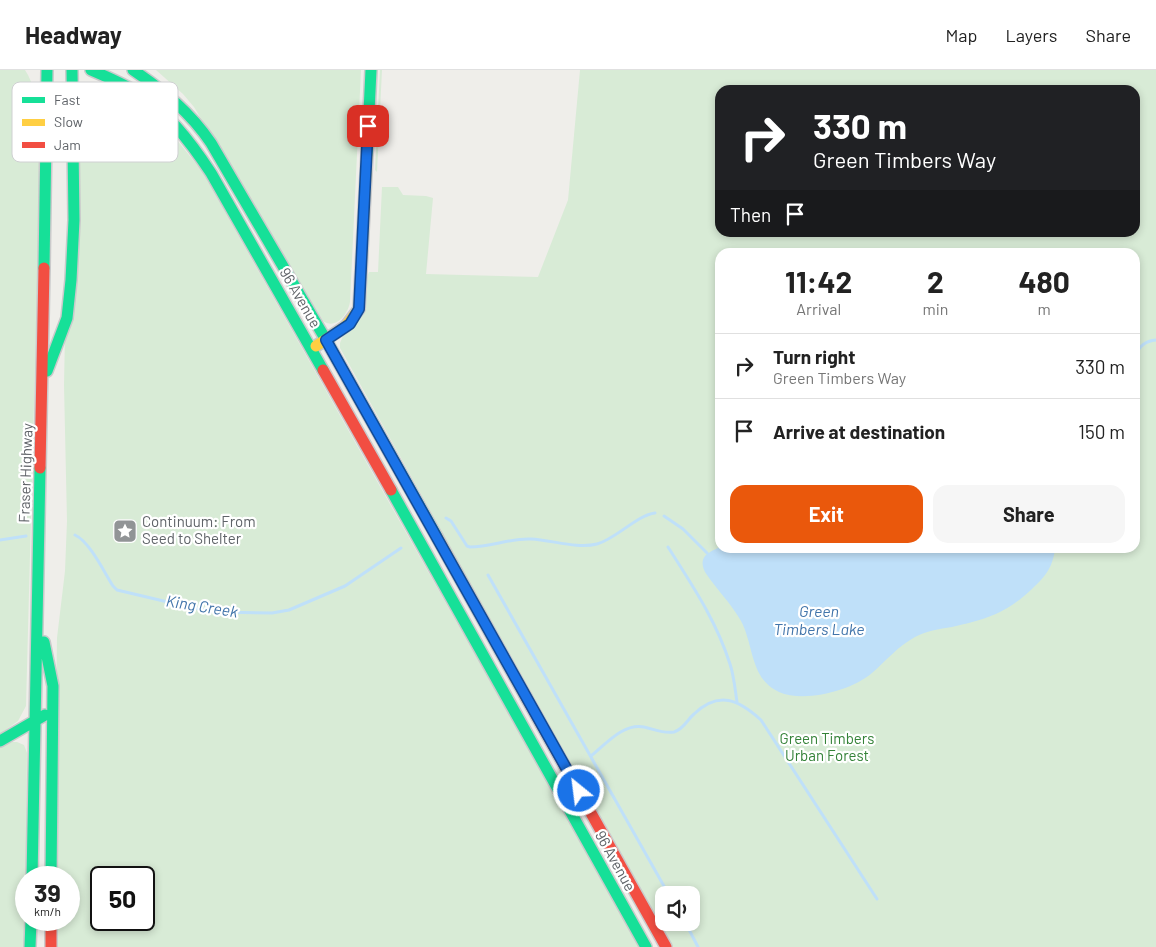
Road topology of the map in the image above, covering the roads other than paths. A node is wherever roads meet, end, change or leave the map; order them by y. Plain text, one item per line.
1 (91, 70) edge
2 (133, 70) edge
3 (371, 70) edge
4 (120, 82) edge
5 (152, 82) edge
6 (178, 103) edge
7 (178, 129) edge
8 (46, 162) edge
9 (74, 162) edge
10 (326, 340) junction
11 (311, 349) junction
12 (43, 386) junction
13 (38, 612) junction
14 (53, 702) junction
15 (35, 721) junction
16 (0, 741) edge
17 (32, 866) edge
18 (51, 866) edge
19 (31, 931) edge
20 (51, 931) edge
21 (30, 947) edge
22 (51, 947) edge
23 (646, 947) edge
24 (666, 947) edge

1 - 4 main road, 96 Avenue
2 - 5 main road, 96 Avenue
3 - 10 main road
6 - 10 main road, 96 Avenue
7 - 11 main road, 96 Avenue
8 - 12 main road, Fraser Highway
9 - 12 main road
10 - 11 main road
10 - 24 main road, 96 Avenue
11 - 23 main road, 96 Avenue
12 - 13 main road, Fraser Highway
13 - 14 main road
13 - 15 main road, Fraser Highway
14 - 15 main road
14 - 18 main road
15 - 16 main road
15 - 17 main road, Fraser Highway
19 - 21 main road
20 - 22 main road

